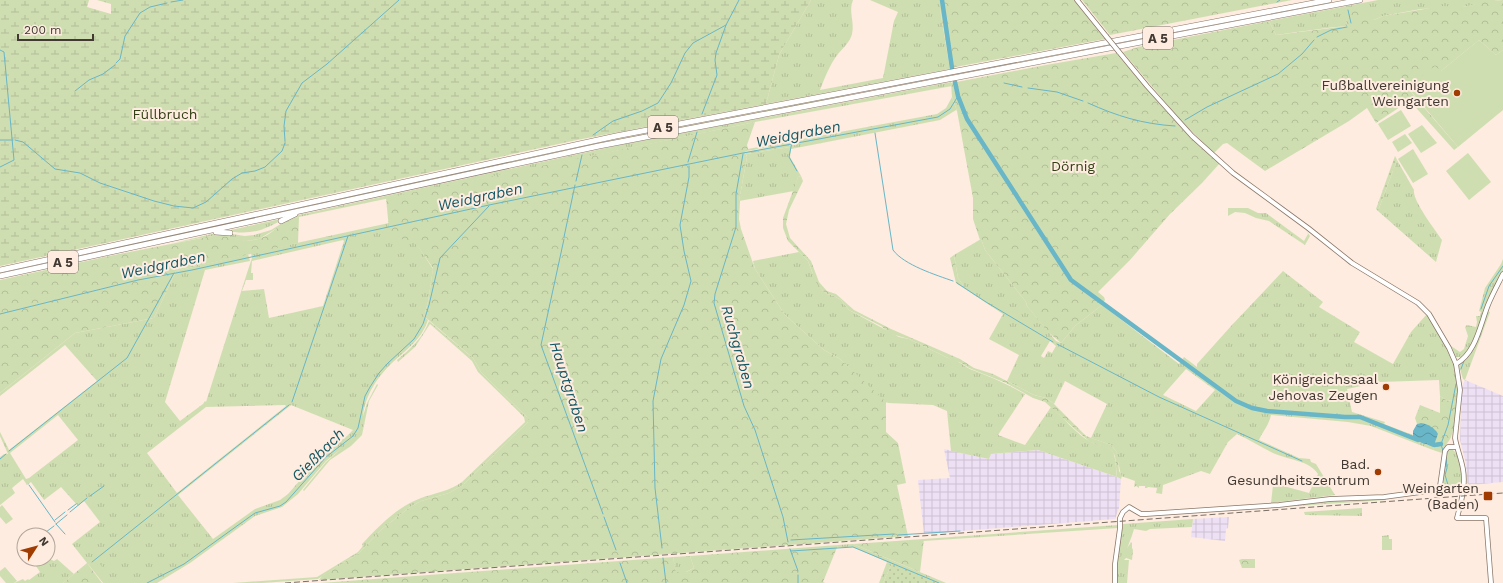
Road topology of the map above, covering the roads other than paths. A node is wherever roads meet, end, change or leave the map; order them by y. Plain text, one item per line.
1 (1077, 0) edge
2 (1329, 0) edge
3 (1360, 0) edge
4 (301, 210) junction
5 (281, 221) dead end
6 (207, 231) junction
7 (230, 232) dead end
8 (0, 270) edge
9 (1503, 274) edge
10 (0, 276) edge
11 (1455, 362) junction
12 (1456, 446) junction
13 (1115, 583) edge
14 (1491, 583) edge

1 - 11 main road, bridge
2 - 8 highway, A 5
3 - 4 highway, A 5
4 - 5 highway
4 - 6 highway, A 5
6 - 7 highway
6 - 10 highway, A 5
9 - 11 main road
11 - 12 main road
12 - 13 main road
12 - 14 main road

